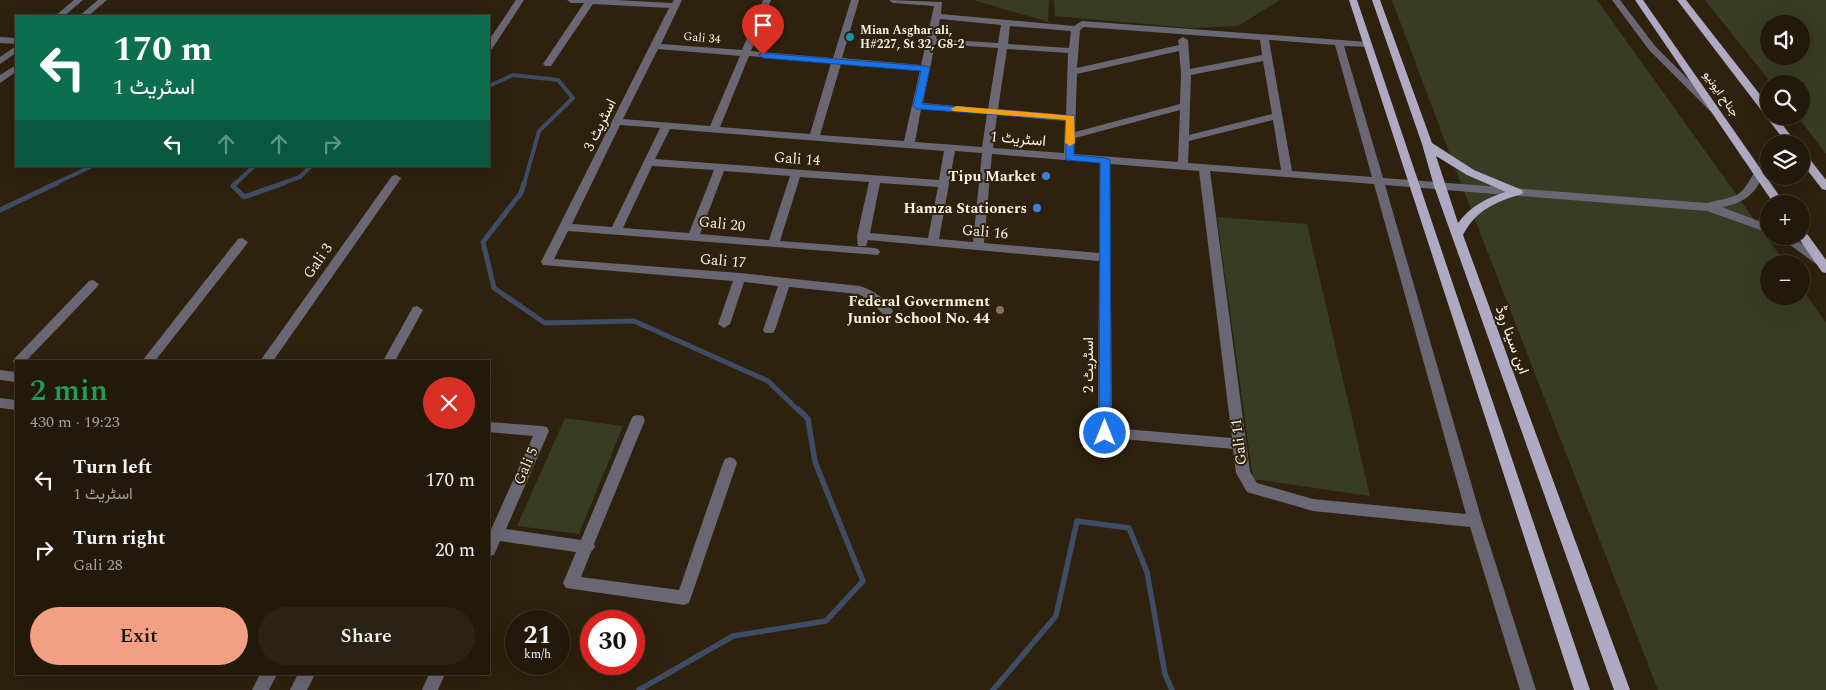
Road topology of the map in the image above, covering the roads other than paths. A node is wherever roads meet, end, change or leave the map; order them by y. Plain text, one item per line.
1 (79, 0) edge
2 (103, 0) edge
3 (520, 0) edge
4 (571, 0) edge
5 (590, 0) edge
6 (767, 0) edge
7 (855, 0) edge
8 (893, 0) edge
9 (1353, 0) edge
10 (1376, 0) edge
11 (1616, 0) edge
12 (1639, 0) edge
13 (1680, 0) edge
14 (676, 3) edge
15 (59, 15) edge
16 (84, 15) edge
17 (937, 16) junction
18 (1006, 23) junction
19 (1076, 29) junction
20 (1182, 32) junction
21 (1264, 38) junction
22 (0, 40) edge
23 (15, 41) edge
24 (932, 41) junction
25 (1339, 43) junction
26 (490, 45) edge
27 (1368, 45) junction
28 (656, 46) junction
29 (1003, 46) junction
30 (1183, 47) junction
31 (15, 50) edge
32 (1073, 51) junction
33 (744, 54) junction
34 (1267, 57) junction
35 (0, 61) edge
36 (836, 62) junction
37 (548, 64) dead end
38 (926, 68) junction
39 (15, 69) edge
40 (1073, 72) junction
41 (1186, 73) junction
42 (0, 80) edge
43 (1760, 102) edge
44 (917, 106) junction
45 (1185, 106) junction
46 (994, 112) junction
47 (1718, 115) junction
48 (1277, 116) junction
49 (1071, 118) junction
50 (619, 122) junction
51 (1778, 125) edge
52 (666, 126) junction
53 (714, 129) junction
54 (1785, 135) edge
55 (1070, 136) junction
56 (814, 137) junction
57 (1184, 138) junction
58 (909, 144) junction
59 (1427, 144) junction
60 (950, 148) junction
61 (987, 151) junction
62 (1070, 158) junction
63 (1105, 160) junction
64 (649, 162) junction
65 (1183, 167) junction
66 (1810, 167) edge
67 (720, 168) junction
68 (1204, 169) junction
69 (1759, 173) junction
70 (796, 174) junction
71 (1287, 175) junction
72 (396, 178) dead end
73 (875, 179) junction
74 (1378, 181) junction
75 (944, 184) junction
76 (1415, 184) junction
77 (1439, 186) junction
78 (1826, 187) edge
79 (1518, 192) junction
80 (1774, 195) edge
81 (1708, 207) junction
82 (1760, 225) edge
83 (566, 227) junction
84 (616, 230) junction
85 (1457, 235) junction
86 (863, 236) junction
87 (693, 237) junction
88 (242, 242) dead end
89 (933, 242) junction
90 (772, 244) junction
91 (1795, 245) edge
92 (1809, 245) edge
93 (978, 246) junction
94 (860, 252) junction
95 (874, 252) dead end
96 (1104, 257) junction
97 (547, 262) joint
98 (1823, 265) edge
99 (740, 277) junction
100 (784, 282) junction
101 (93, 284) dead end
102 (417, 310) dead end
103 (887, 311) dead end
104 (724, 324) dead end
105 (769, 330) dead end
106 (20, 360) edge
107 (149, 360) edge
108 (267, 360) edge
109 (390, 360) edge
110 (15, 365) edge
111 (7, 376) edge
112 (0, 403) edge
113 (15, 405) edge
114 (638, 420) dead end
115 (490, 426) edge
116 (1240, 444) junction
117 (730, 463) dead end
118 (1475, 521) junction
119 (496, 534) junction
120 (588, 546) junction
121 (490, 548) edge
122 (268, 675) edge
123 (306, 675) edge
124 (437, 675) edge
125 (260, 690) edge
126 (298, 690) edge
127 (430, 690) edge
128 (1528, 690) edge
129 (1582, 690) edge
130 (1622, 690) edge

1 - 15 street
2 - 16 street
3 - 26 street
4 - 5 street
5 - 14 street
5 - 37 street
6 - 33 street
7 - 36 street
8 - 17 street
9 - 27 main road
10 - 59 main road, ابن سینا روڈ
11 - 47 street
12 - 47 main road, جناح ایونیو
13 - 43 main road, جناح ایونیو
14 - 28 street, اسٹریٹ 3
17 - 18 street
17 - 24 street
18 - 19 street
18 - 29 street
19 - 20 street
19 - 32 street
20 - 21 street
20 - 30 street
21 - 25 street
21 - 34 street
22 - 23 street
24 - 29 street
24 - 38 street
25 - 27 street
25 - 74 street
27 - 76 main road
28 - 33 street, Gali 34
28 - 50 street, اسٹریٹ 3
29 - 32 street
29 - 46 street
30 - 40 street
30 - 41 street
31 - 35 street
32 - 40 street
33 - 36 street, Gali 34
33 - 53 street
34 - 41 street
34 - 48 street
36 - 38 street, Gali 34
36 - 56 street
38 - 44 street
39 - 42 street
40 - 49 street
41 - 45 street
44 - 46 street
44 - 58 street
45 - 55 street
45 - 57 street
46 - 49 street
46 - 61 street
47 - 69 main road, جناح ایونیو
48 - 57 street
48 - 71 street
49 - 55 street
50 - 52 street, اسٹریٹ 1
50 - 83 street, اسٹریٹ 3
51 - 54 main road, جناح ایونیو
52 - 53 street, اسٹریٹ 1
52 - 64 street
53 - 56 street, اسٹریٹ 1
55 - 62 street
56 - 58 street, اسٹریٹ 1
57 - 65 street
58 - 60 street, اسٹریٹ 1
59 - 77 main road, ابن سینا روڈ
59 - 79 main road
60 - 61 street, اسٹریٹ 1
60 - 75 street
61 - 62 street, اسٹریٹ 1
61 - 93 street
62 - 63 street, اسٹریٹ 1
63 - 65 street, اسٹریٹ 1
63 - 96 street, اسٹریٹ 2
64 - 67 street, Gali 14
64 - 84 street
65 - 68 street, اسٹریٹ 1
66 - 78 main road
67 - 70 street, Gali 14
67 - 87 street
68 - 71 street, اسٹریٹ 1
68 - 116 street, Gali 11
69 - 80 main road, جناح ایونیو
69 - 81 street
70 - 73 street, Gali 14
70 - 90 street
71 - 74 street, اسٹریٹ 1
72 - 108 street, Gali 3
73 - 75 street, Gali 14
73 - 86 street
74 - 76 street, اسٹریٹ 1
74 - 118 street
75 - 89 street
76 - 77 street, اسٹریٹ 1
76 - 129 main road
77 - 79 street, اسٹریٹ 1
77 - 85 main road, ابن سینا روڈ
79 - 81 street, اسٹریٹ 1
79 - 85 main road
81 - 82 street
83 - 84 street, Gali 20
83 - 97 street, اسٹریٹ 3
84 - 87 street, Gali 20
85 - 130 main road, ابن سینا روڈ
86 - 89 street, Gali 16
86 - 94 street
87 - 90 street, Gali 20
88 - 107 street
89 - 93 street, Gali 16
90 - 94 street, Gali 20
91 - 98 street
92 - 98 main road
93 - 96 street, Gali 16
94 - 95 street, Gali 20
96 - 116 street, اسٹریٹ 2
97 - 99 street, Gali 17
99 - 100 street, Gali 17
99 - 104 street
100 - 103 street, Gali 17
100 - 105 street
101 - 106 street
102 - 109 street
110 - 111 street
112 - 113 street
114 - 120 street
115 - 119 street, Gali 5
116 - 118 street, Gali 11
117 - 120 street
118 - 128 street
119 - 120 street
119 - 121 street, Gali 5
122 - 125 street
123 - 126 street
124 - 127 street

